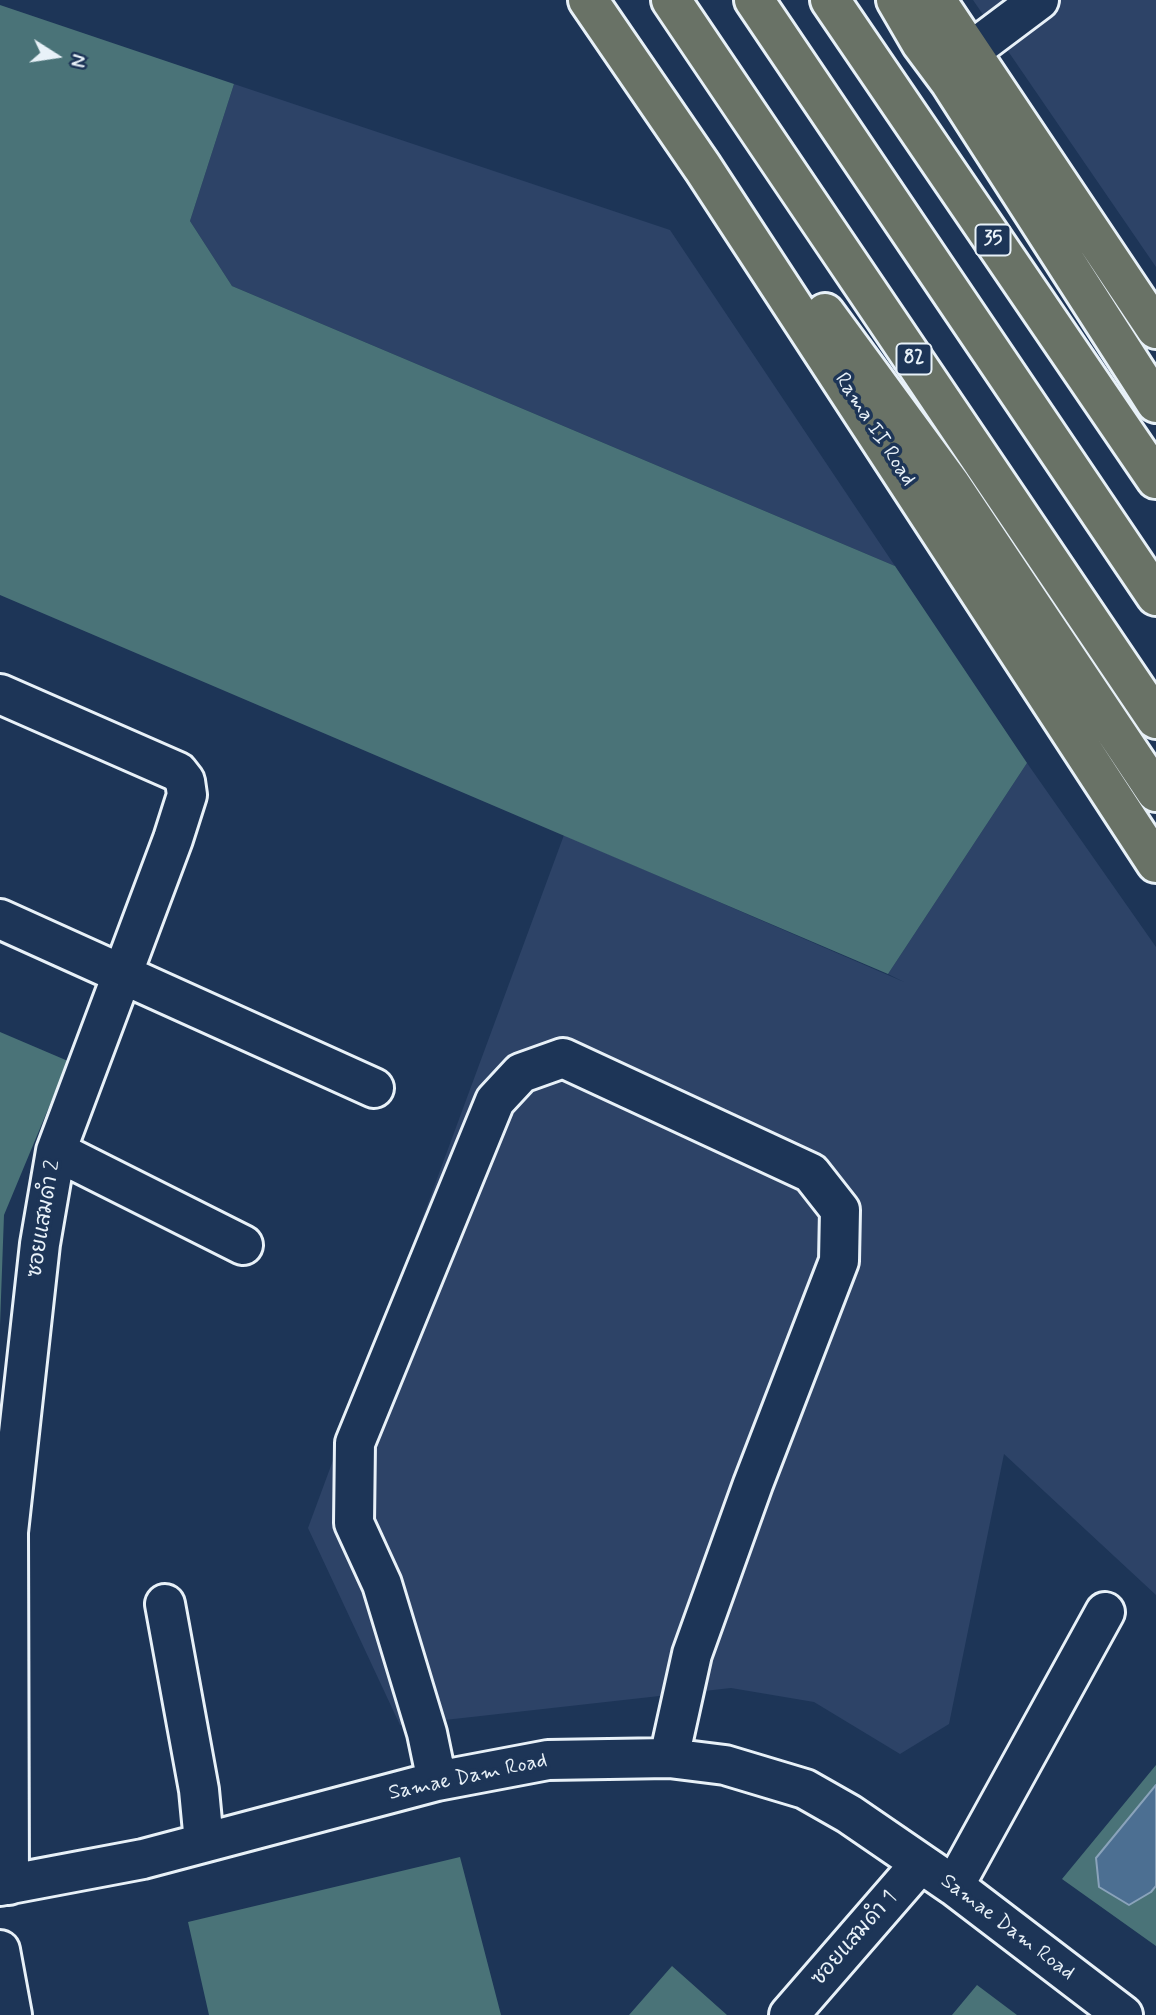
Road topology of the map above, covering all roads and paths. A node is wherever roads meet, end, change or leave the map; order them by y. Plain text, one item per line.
1 (588, 0) edge
2 (671, 0) edge
3 (682, 0) edge
4 (754, 0) edge
5 (830, 0) edge
6 (896, 0) edge
7 (936, 0) edge
8 (1039, 0) edge
9 (971, 51) junction
10 (689, 148) junction
11 (1156, 329) edge
12 (1156, 403) edge
13 (1156, 479) edge
14 (1156, 596) edge
15 (0, 694) edge
16 (1156, 698) edge
17 (1156, 719) edge
18 (1156, 792) edge
19 (1156, 863) edge
20 (0, 919) edge
21 (121, 975) junction
22 (374, 1088) dead end
23 (56, 1151) junction
24 (243, 1245) dead end
25 (4, 1532) edge
26 (165, 1604) dead end
27 (1105, 1612) dead end
28 (669, 1758) junction
29 (437, 1781) junction
30 (204, 1842) junction
31 (920, 1864) junction
32 (4, 1886) edge
33 (954, 1886) junction
34 (0, 1950) edge
35 (12, 2015) edge
36 (789, 2015) edge
37 (1123, 2015) edge

1 - 10 main road, Rama II Road
2 - 17 main road, 82
3 - 16 main road
4 - 14 main road
5 - 13 main road, 35
6 - 12 main road
7 - 9 main road
8 - 9 street
9 - 11 main road
10 - 18 main road
10 - 19 main road, Rama II Road
15 - 21 street, ซอยแสมดำ 2
20 - 21 street
21 - 22 street
21 - 23 street, ซอยแสมดำ 2
23 - 24 street
23 - 25 street, ซอยแสมดำ 2
25 - 32 street, ซอยแสมดำ 2
26 - 30 street
27 - 33 street
28 - 29 street, Samae Dam Road
28 - 29 street
28 - 31 street, Samae Dam Road
29 - 30 street, Samae Dam Road
30 - 32 street, Samae Dam Road
31 - 33 street, Samae Dam Road
31 - 36 street, ซอยแสมดำ 1
33 - 37 street, Samae Dam Road
34 - 35 street

